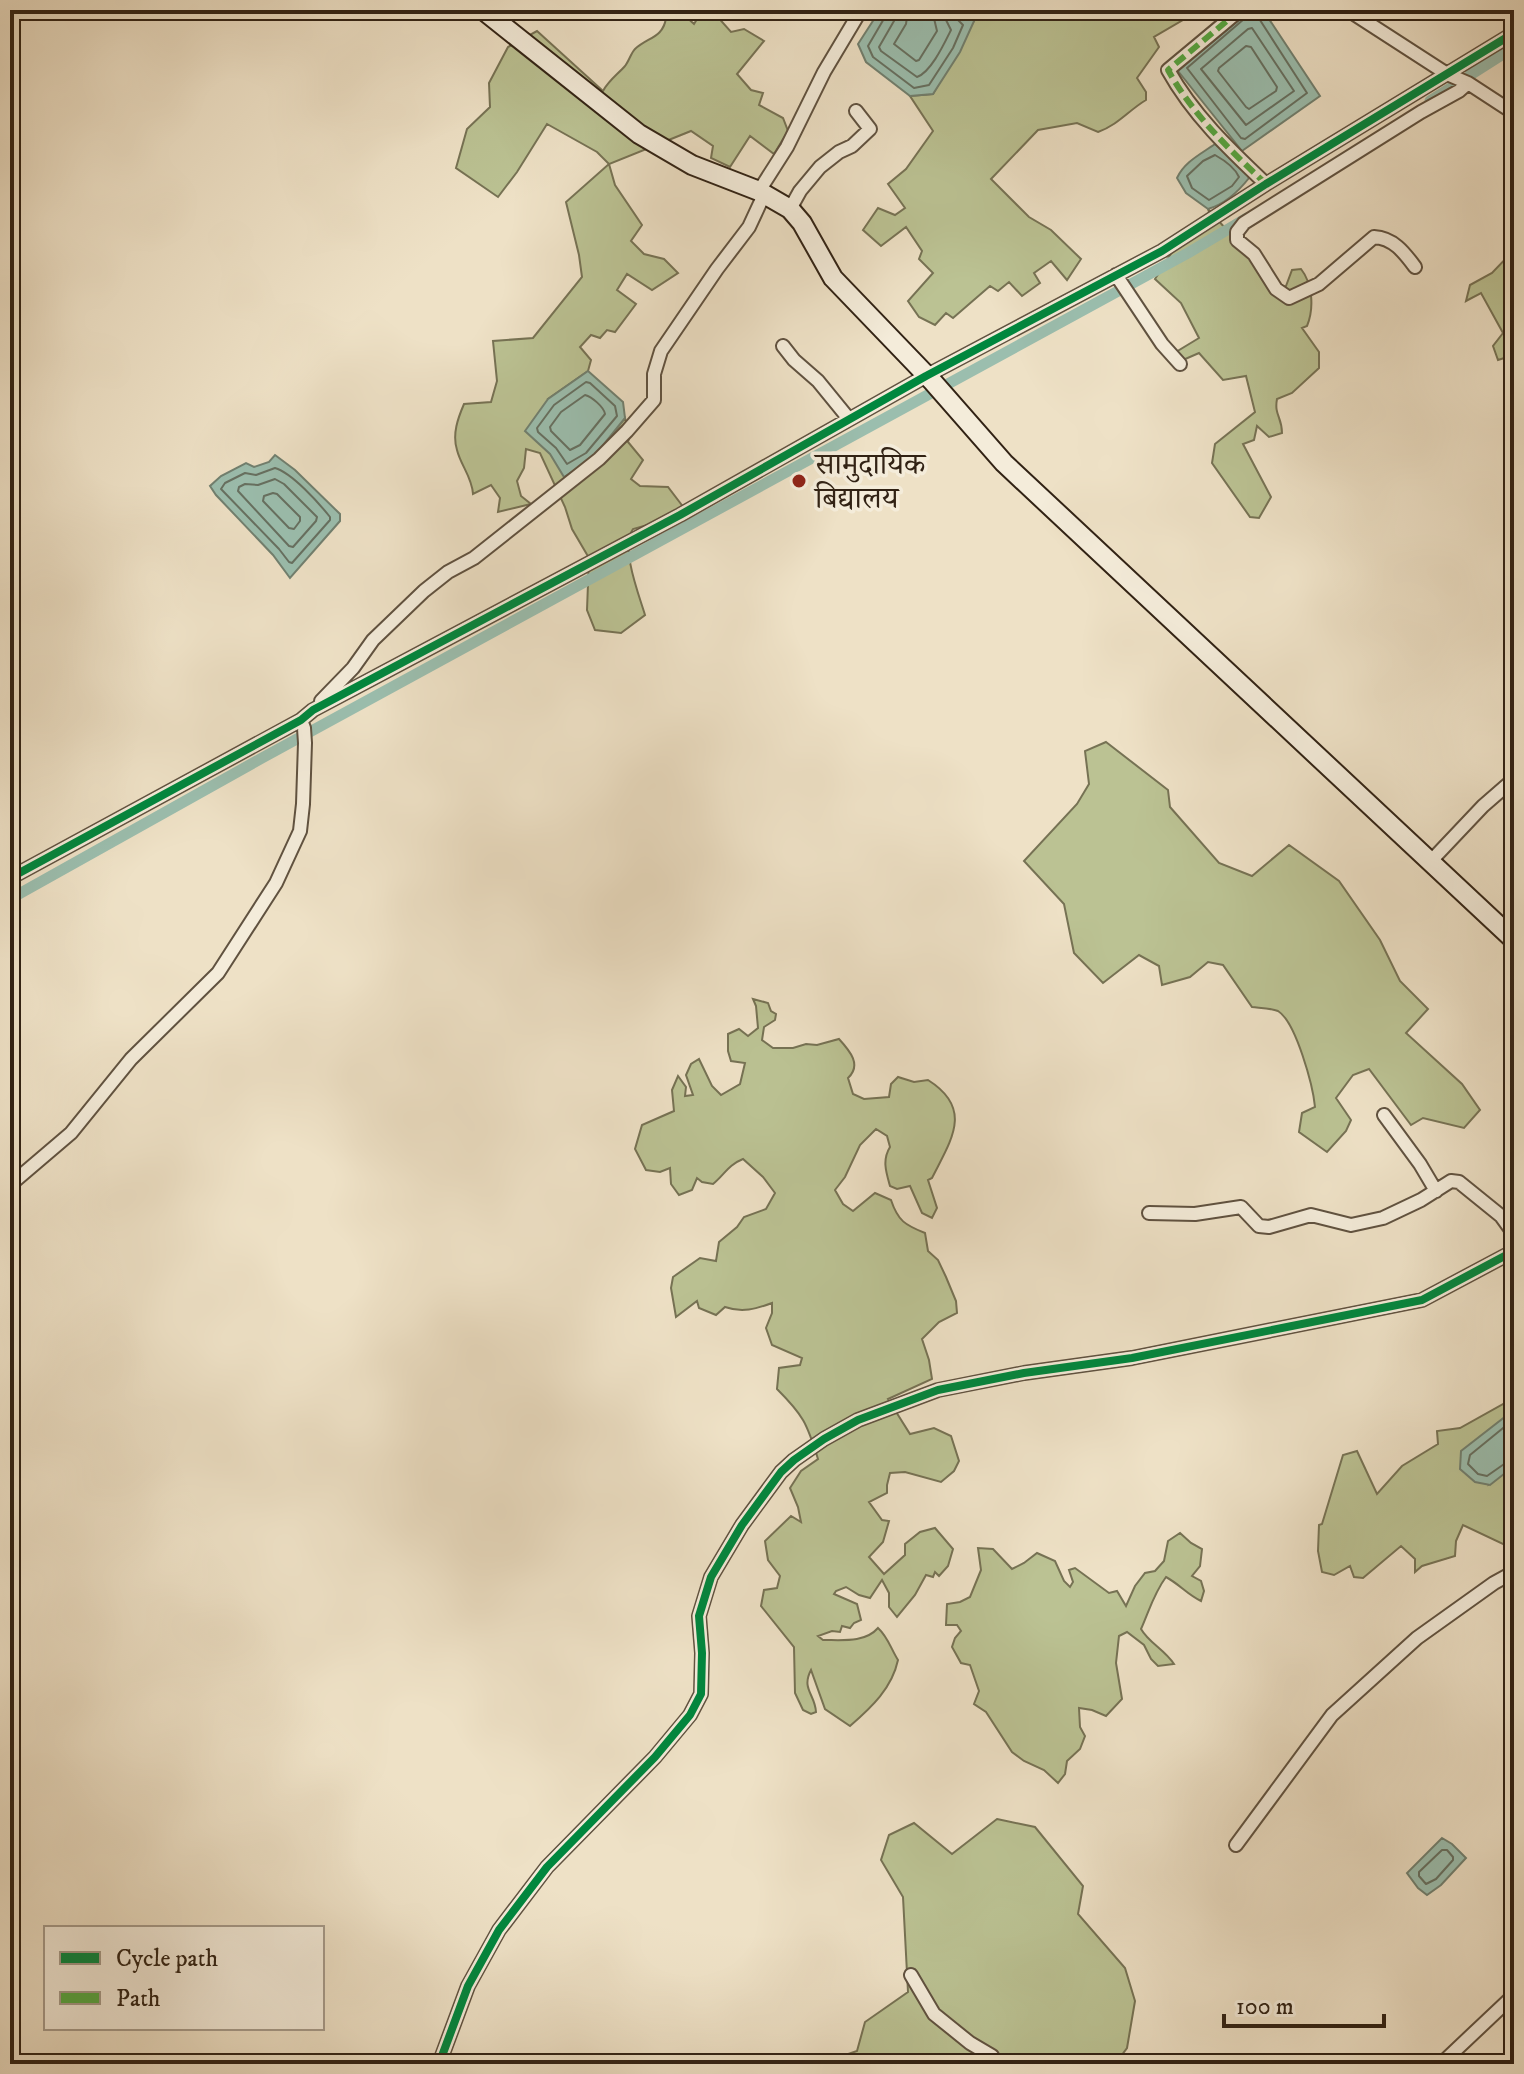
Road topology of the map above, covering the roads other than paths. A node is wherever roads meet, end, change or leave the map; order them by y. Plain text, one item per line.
1 (483, 10) edge
2 (861, 10) edge
3 (1240, 10) edge
4 (1348, 10) edge
5 (1514, 33) edge
6 (1447, 74) junction
7 (1468, 83) junction
8 (856, 111) dead end
9 (1514, 113) edge
10 (1266, 184) junction
11 (759, 191) junction
12 (790, 209) junction
13 (1415, 267) dead end
14 (1123, 285) junction
15 (783, 346) dead end
16 (1180, 364) dead end
17 (935, 385) junction
18 (849, 419) junction
19 (313, 710) junction
20 (302, 724) junction
21 (1514, 779) edge
22 (1430, 862) junction
23 (10, 878) edge
24 (1514, 940) edge
25 (1384, 1115) dead end
26 (10, 1185) edge
27 (1436, 1191) junction
28 (1149, 1213) dead end
29 (1514, 1234) edge
30 (1514, 1251) edge
31 (1514, 1572) edge
32 (1236, 1845) dead end
33 (911, 1975) dead end
34 (1514, 1995) edge
35 (439, 2064) edge
36 (993, 2064) edge
37 (1441, 2064) edge

1 - 11 main road
2 - 11 street
3 - 10 street
4 - 6 street
5 - 6 street
6 - 7 street
6 - 10 street
7 - 9 street
7 - 13 street
8 - 12 street
10 - 14 street
11 - 12 main road
11 - 19 street
12 - 17 main road
14 - 16 street
14 - 17 street
15 - 18 street
17 - 18 street
17 - 22 main road
18 - 19 street
19 - 20 street
20 - 23 street
20 - 26 street
21 - 22 street
22 - 24 main road
25 - 27 street
27 - 28 street
27 - 29 street
30 - 35 street
31 - 32 street
33 - 36 street
34 - 37 street

